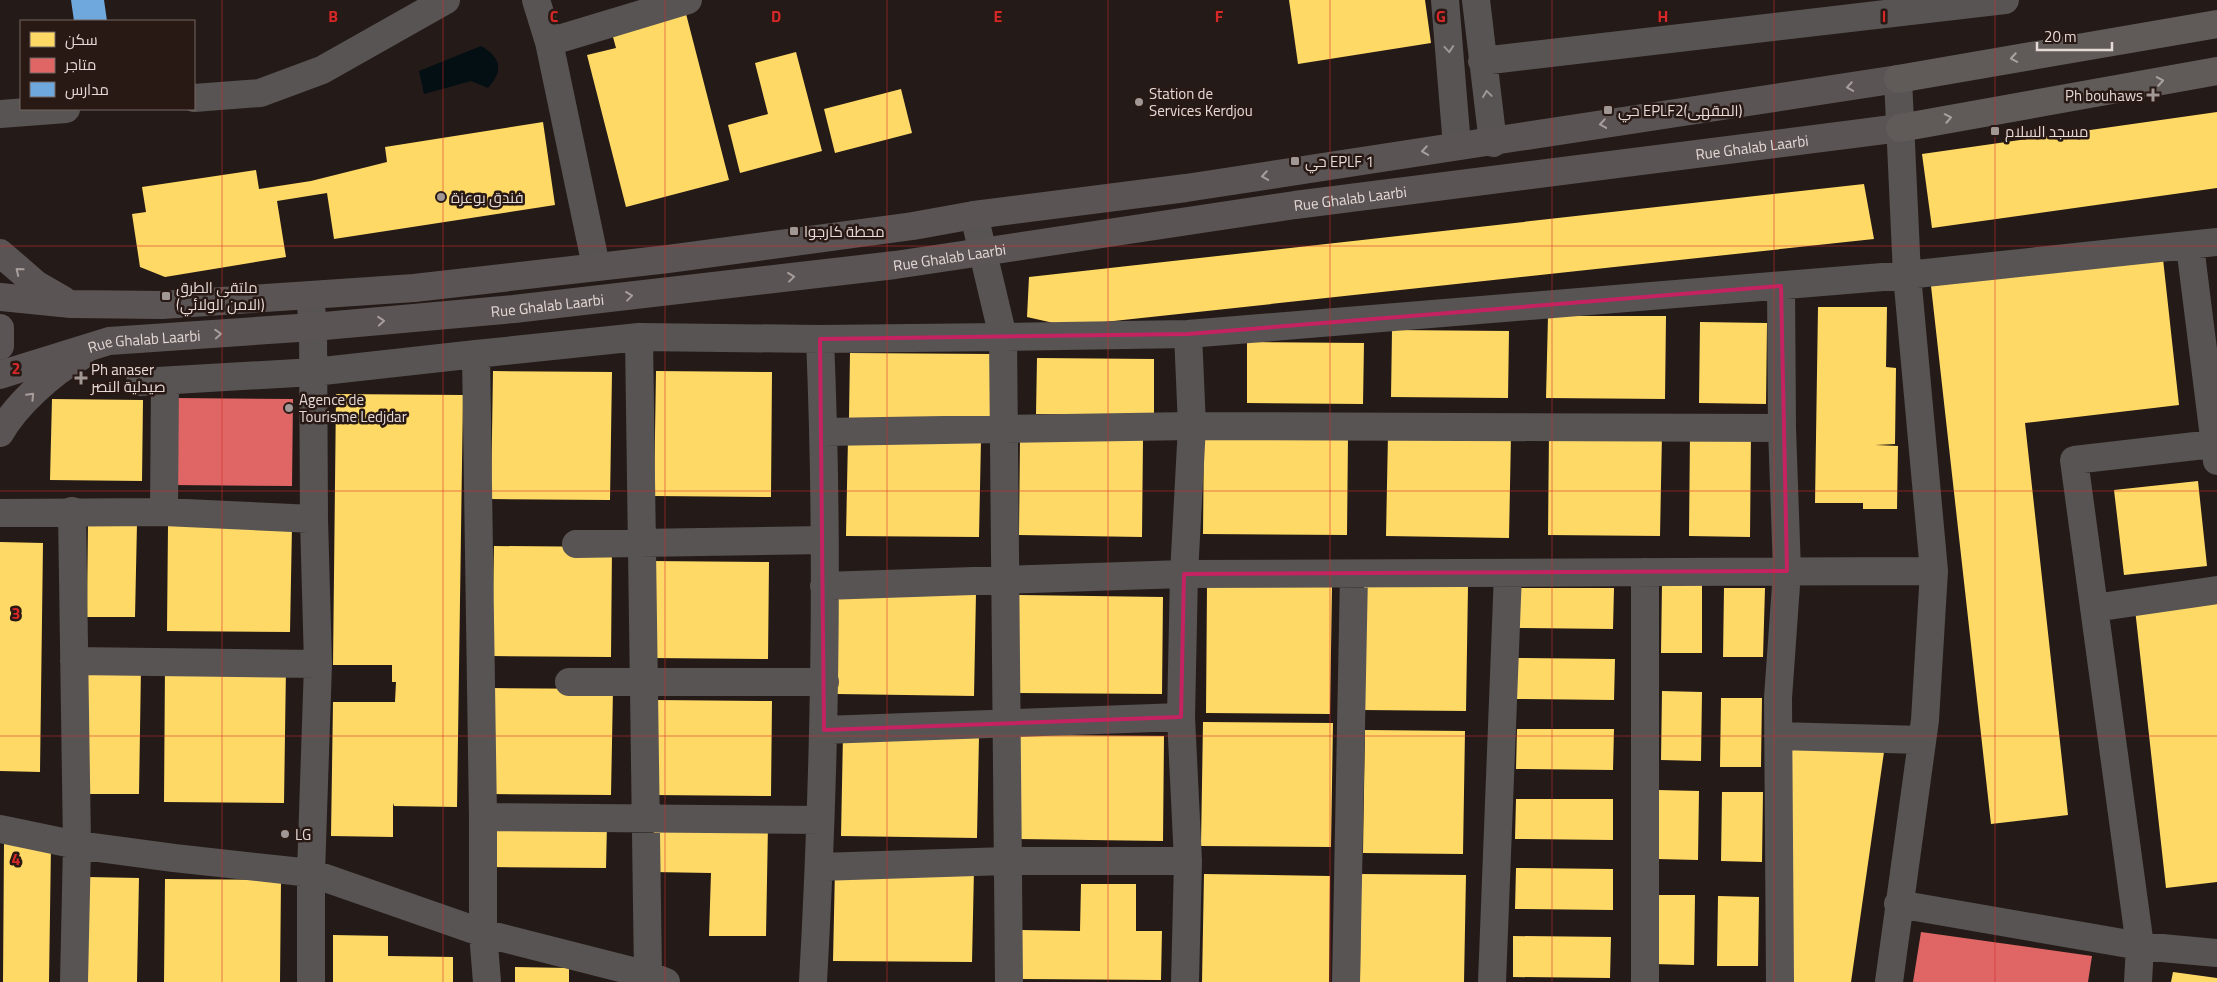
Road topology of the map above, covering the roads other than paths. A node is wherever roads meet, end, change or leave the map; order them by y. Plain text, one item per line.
1 (446, 0) edge
2 (536, 0) edge
3 (688, 0) edge
4 (1445, 0) edge
5 (1476, 0) edge
6 (2005, 0) edge
7 (1942, 4) edge
8 (2217, 24) edge
9 (549, 42) junction
10 (1482, 61) junction
11 (2217, 71) edge
12 (1898, 79) junction
13 (195, 98) edge
14 (53, 110) edge
15 (0, 114) edge
16 (1900, 128) junction
17 (1493, 142) junction
18 (1457, 146) junction
19 (1228, 182) junction
20 (1234, 214) junction
21 (974, 215) junction
22 (2217, 242) edge
23 (2190, 246) junction
24 (0, 253) edge
25 (983, 253) junction
26 (596, 266) junction
27 (1907, 275) junction
28 (511, 276) junction
29 (1782, 286) junction
30 (310, 296) junction
31 (0, 298) edge
32 (71, 304) junction
33 (514, 309) junction
34 (313, 327) junction
35 (0, 328) edge
36 (1188, 334) junction
37 (639, 337) junction
38 (1003, 337) junction
39 (820, 339) junction
40 (109, 341) junction
41 (0, 346) edge
42 (476, 354) junction
43 (314, 372) junction
44 (0, 375) edge
45 (1192, 426) junction
46 (1782, 428) junction
47 (1004, 431) junction
48 (824, 432) junction
49 (0, 433) edge
50 (2215, 453) edge
51 (72, 511) junction
52 (164, 512) junction
53 (0, 513) edge
54 (314, 518) junction
55 (824, 540) junction
56 (576, 544) dead end
57 (640, 544) junction
58 (1934, 571) junction
59 (1645, 572) junction
60 (1787, 572) junction
61 (1508, 573) junction
62 (1184, 574) junction
63 (1354, 574) junction
64 (1006, 579) junction
65 (824, 586) junction
66 (2217, 590) edge
67 (2094, 608) junction
68 (74, 661) junction
69 (318, 664) junction
70 (645, 681) junction
71 (569, 682) dead end
72 (825, 682) junction
73 (1181, 717) junction
74 (1008, 723) junction
75 (824, 730) junction
76 (1778, 736) junction
77 (1922, 740) junction
78 (483, 817) junction
79 (645, 818) junction
80 (820, 820) junction
81 (0, 829) edge
82 (77, 845) junction
83 (1007, 861) junction
84 (1188, 861) junction
85 (819, 867) junction
86 (311, 873) junction
87 (1898, 904) junction
88 (483, 934) junction
89 (2140, 946) junction
90 (2217, 953) edge
91 (657, 978) edge
92 (74, 982) edge
93 (310, 982) edge
94 (487, 982) edge
95 (813, 982) edge
96 (1010, 982) edge
97 (1185, 982) edge
98 (1346, 982) edge
99 (1492, 982) edge
100 (1645, 982) edge
101 (1780, 982) edge
102 (1889, 982) edge
103 (2138, 982) edge

1 - 13 street
2 - 9 street
3 - 9 street
4 -> 18 street
5 - 10 street
6 - 7 street
7 - 10 street
8 -> 12 highway
9 - 26 street
17 -> 10 street
16 -> 11 highway
12 - 16 street
12 -> 17 main road, Rue Ghalab Laarbi
14 - 15 street
16 - 20 main road, Rue Ghalab Laarbi
16 - 27 street
17 - 18 main road, Rue Ghalab Laarbi
18 -> 19 main road, Rue Ghalab Laarbi
19 - 20 main road
19 - 21 main road, Rue Ghalab Laarbi
20 - 25 main road, Rue Ghalab Laarbi
21 - 25 street
21 - 26 main road, Rue Ghalab Laarbi
22 - 23 street
23 - 27 street
23 - 50 street
32 -> 24 main road
33 -> 25 main road, Rue Ghalab Laarbi
25 - 38 street
26 - 28 main road, Rue Ghalab Laarbi
27 - 29 street
27 - 58 street
28 - 30 main road, Rue Ghalab Laarbi
28 - 33 main road
29 - 36 street
29 - 46 street
30 - 32 main road, Rue Ghalab Laarbi
30 - 34 street
31 - 32 main road, Rue Ghalab Laarbi
34 -> 33 main road, Rue Ghalab Laarbi
40 -> 34 main road, Rue Ghalab Laarbi
34 - 43 street
35 - 41 main road
36 - 38 street
36 - 45 street
37 - 39 street
37 - 42 street
37 - 57 street
38 - 39 street
38 - 47 street
39 - 48 street
40 - 44 main road, Rue Ghalab Laarbi
49 -> 40 main road
42 - 43 street
42 - 78 street
43 - 52 street
43 - 54 street
45 - 46 street
45 - 47 street
45 - 62 street
46 - 60 street
47 - 48 street
47 - 64 street
48 - 55 street
50 - 67 street
51 - 52 street
51 - 53 street
51 - 68 street
52 - 54 street
54 - 69 street
55 - 57 street
55 - 65 street
56 - 57 street
57 - 70 street
58 - 60 street
58 - 77 street
59 - 60 street
59 - 61 street
59 - 100 street
60 - 76 street
61 - 63 street
61 - 99 street
62 - 63 street
62 - 64 street
62 - 73 street
63 - 98 street
64 - 65 street
64 - 74 street
65 - 72 street
66 - 67 street
67 - 89 street
68 - 69 street
68 - 82 street
69 - 86 street
70 - 71 street
70 - 72 street
70 - 79 street
72 - 75 street
73 - 74 street
73 - 84 street
74 - 75 street
74 - 83 street
75 - 80 street
76 - 77 street
76 - 101 street
77 - 87 street
78 - 79 street
78 - 88 street
79 - 80 street
79 - 91 street
80 - 85 street
81 - 82 street
82 - 86 street
82 - 92 street
83 - 84 street
83 - 85 street
83 - 96 street
84 - 97 street
85 - 95 street
86 - 88 street
86 - 93 street
87 - 89 street
87 - 102 street
88 - 91 street
88 - 94 street
89 - 90 street
89 - 103 street

